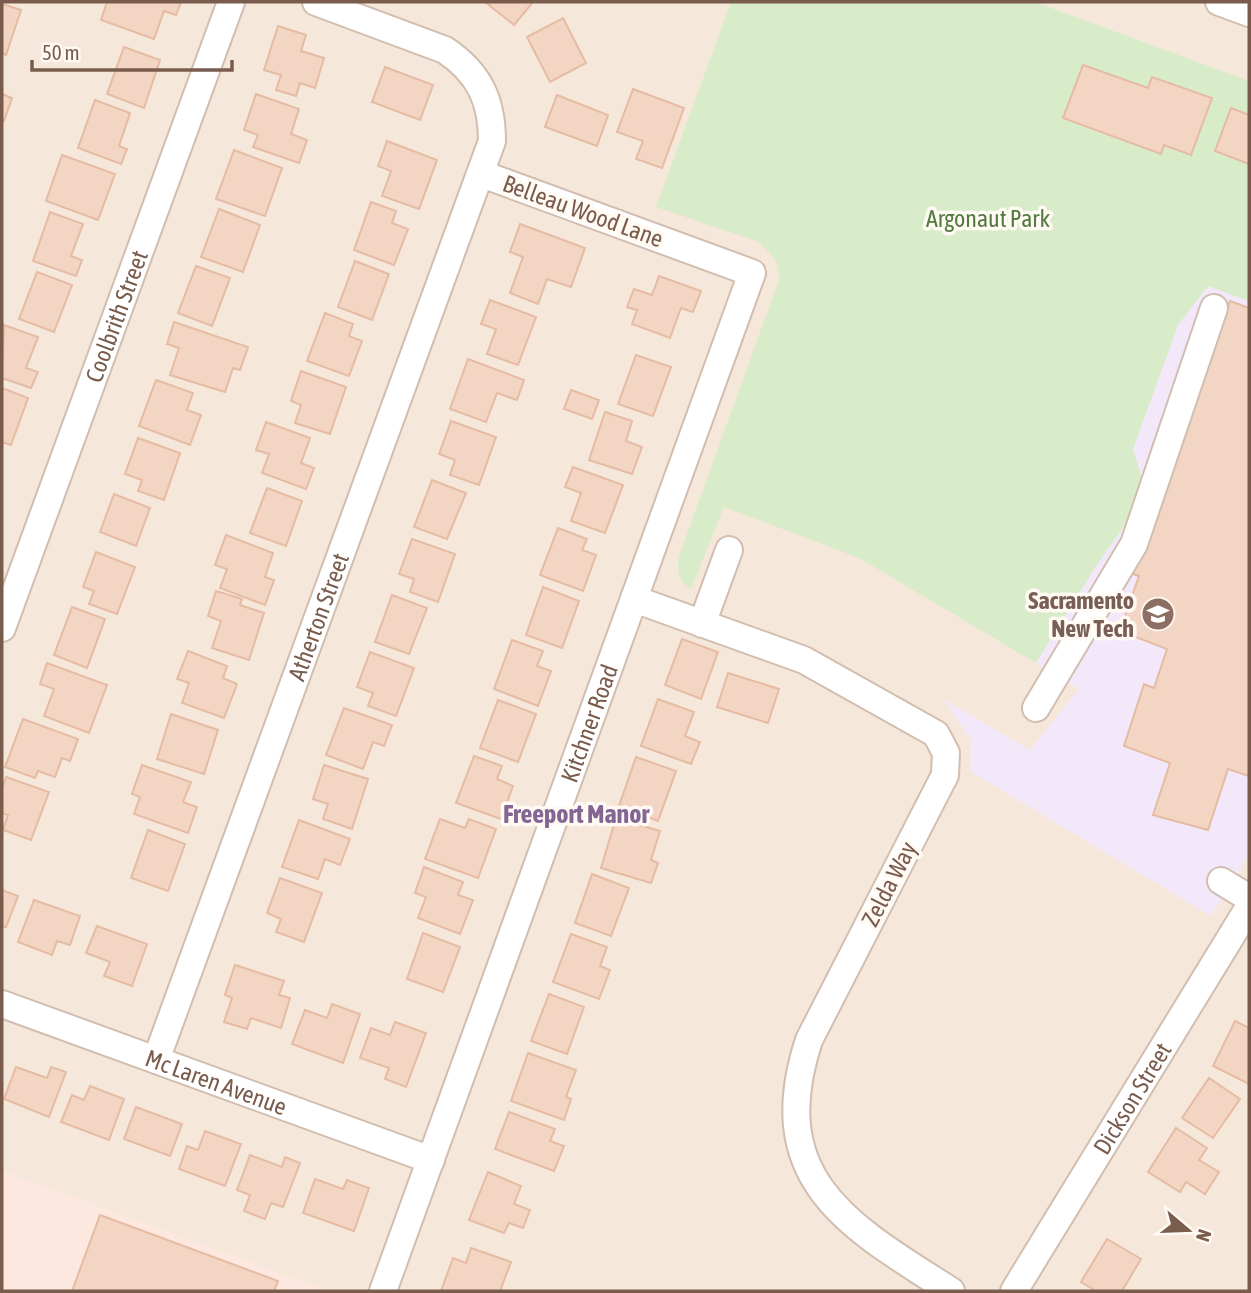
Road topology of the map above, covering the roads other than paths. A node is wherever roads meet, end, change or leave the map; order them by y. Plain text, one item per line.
1 (231, 2) edge
2 (316, 2) edge
3 (1219, 2) edge
4 (1249, 13) edge
5 (482, 174) junction
6 (752, 273) joint
7 (1214, 308) dead end
8 (729, 550) dead end
9 (634, 599) junction
10 (702, 624) junction
11 (2, 628) edge
12 (1036, 708) dead end
13 (1221, 881) dead end
14 (1249, 898) edge
15 (1249, 907) edge
16 (2, 1004) edge
17 (156, 1060) junction
18 (431, 1160) junction
19 (383, 1291) edge
20 (951, 1291) edge
21 (1014, 1291) edge

1 - 11 street, Coolbrith Street
2 - 5 street, Belleau Wood Lane
3 - 4 street
5 - 6 street, Belleau Wood Lane
5 - 17 street, Atherton Street
6 - 9 street, Kitchner Road
7 - 12 street
8 - 10 street
9 - 10 street, Zelda Way
9 - 18 street, Kitchner Road
10 - 20 street, Zelda Way
13 - 14 street
15 - 21 street, Dickson Street
16 - 17 street, Mc Laren Avenue
17 - 18 street, Mc Laren Avenue
18 - 19 street, Kitchner Road

